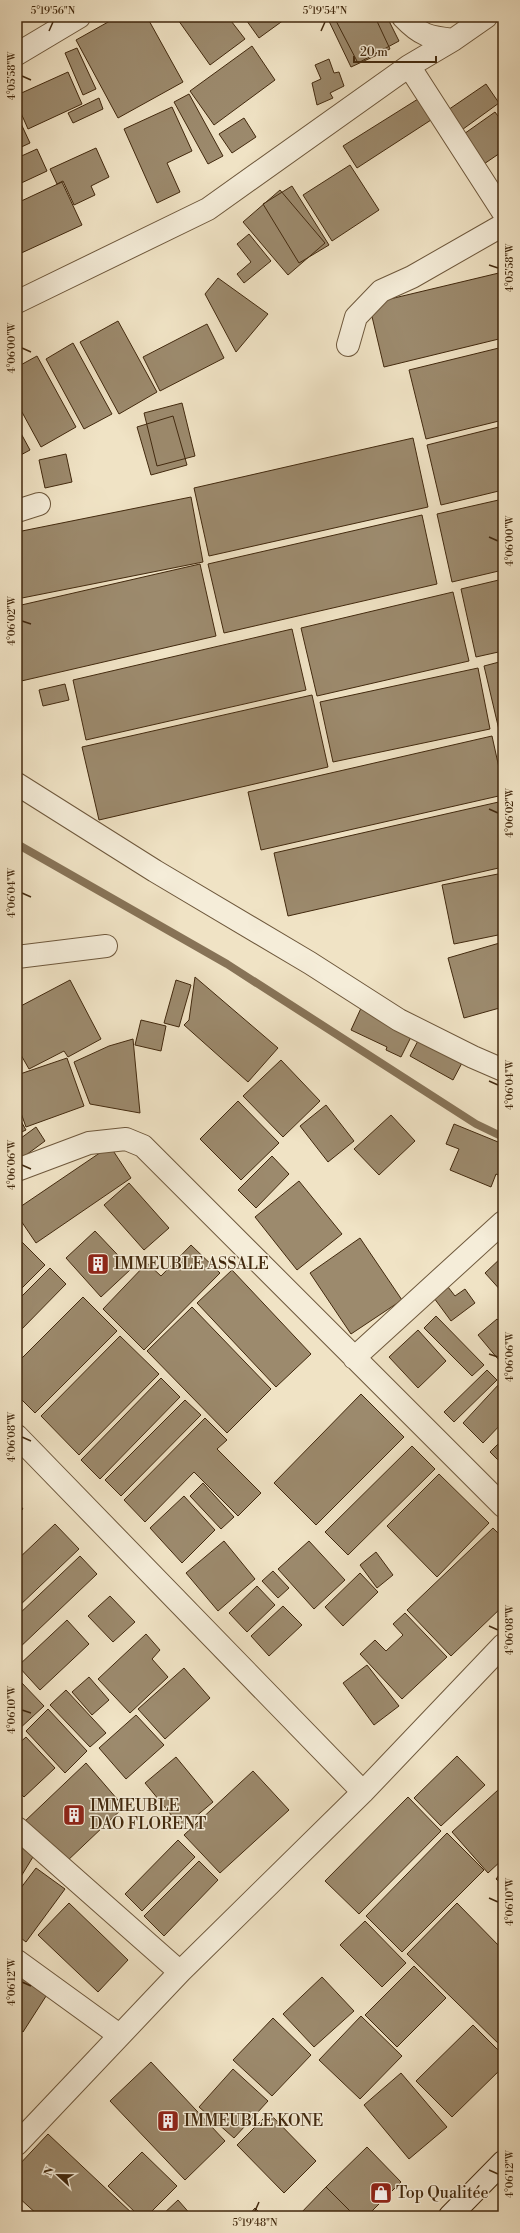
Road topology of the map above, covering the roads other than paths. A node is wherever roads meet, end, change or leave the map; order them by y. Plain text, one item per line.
1 (79, 17) edge
2 (403, 17) edge
3 (486, 17) edge
4 (453, 40) junction
5 (17, 54) edge
6 (409, 66) junction
7 (503, 212) edge
8 (503, 225) edge
9 (17, 302) edge
10 (348, 345) dead end
11 (39, 504) dead end
12 (17, 511) edge
13 (17, 784) edge
14 (106, 946) dead end
15 (17, 957) edge
16 (503, 1070) edge
17 (17, 1170) edge
18 (503, 1222) edge
19 (354, 1358) junction
20 (17, 1436) edge
21 (503, 1506) edge
22 (503, 1645) edge
23 (363, 1792) junction
24 (17, 1828) edge
25 (17, 1961) edge
26 (180, 1972) junction
27 (119, 2036) junction
28 (17, 2144) edge
29 (503, 2162) edge
30 (450, 2216) edge

1 - 5 street
2 - 4 street
3 - 4 street
4 - 6 street
6 - 7 street
6 - 9 street
8 - 10 street
11 - 12 street
13 - 16 street
14 - 15 street
17 - 19 street
18 - 19 street
19 - 21 street
20 - 23 street
22 - 23 street
23 - 26 street
24 - 26 street
25 - 27 street
26 - 27 street
27 - 28 street
29 - 30 street

